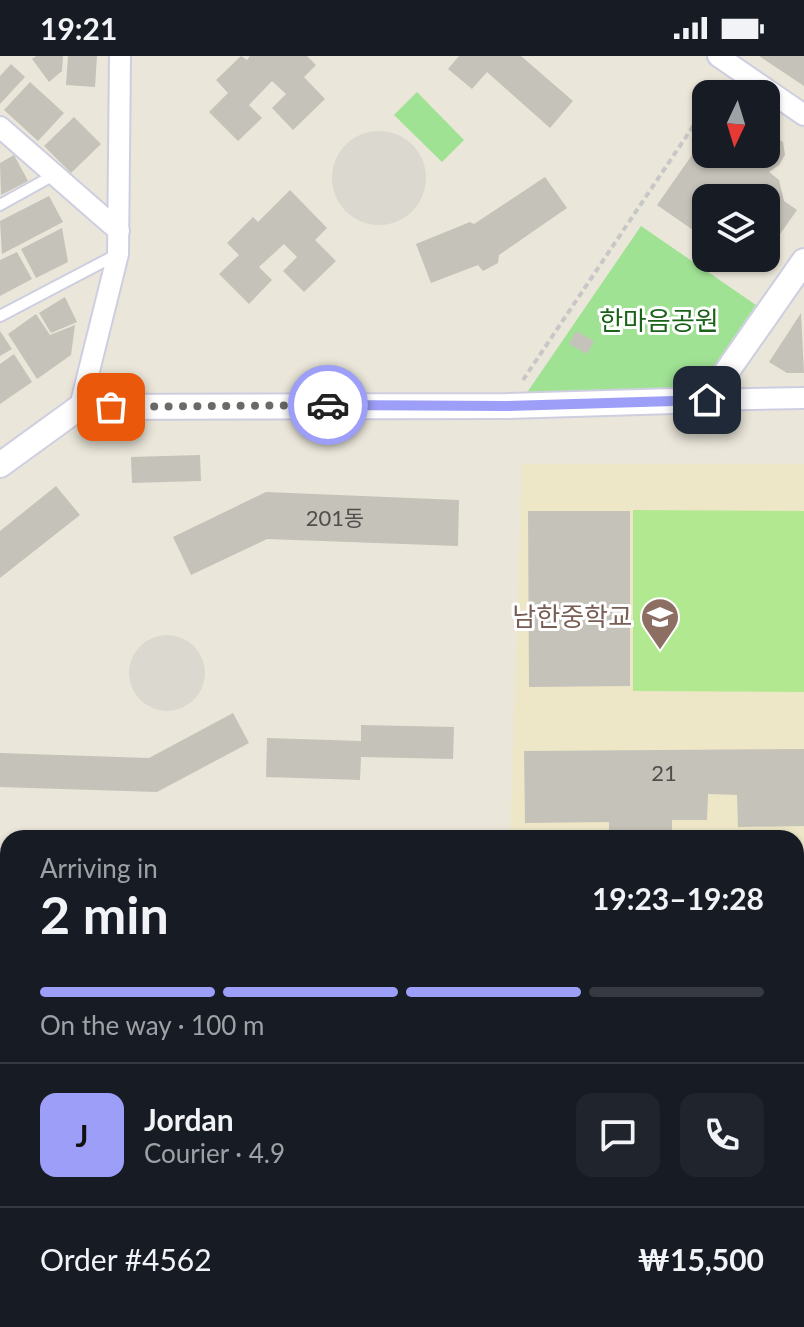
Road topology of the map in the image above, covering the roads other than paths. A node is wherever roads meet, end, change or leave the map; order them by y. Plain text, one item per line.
1 (120, 56) edge
2 (718, 56) edge
3 (804, 115) edge
4 (0, 127) edge
5 (54, 175) junction
6 (0, 205) edge
7 (119, 231) junction
8 (118, 254) junction
9 (804, 261) edge
10 (0, 316) edge
11 (804, 398) edge
12 (707, 400) junction
13 (80, 407) junction
14 (0, 465) edge

1 - 7 street
2 - 3 street
4 - 5 street
5 - 6 lane
5 - 7 street
7 - 8 street
8 - 10 lane
8 - 13 street
9 - 12 street
11 - 12 street
12 - 13 street
13 - 14 street

